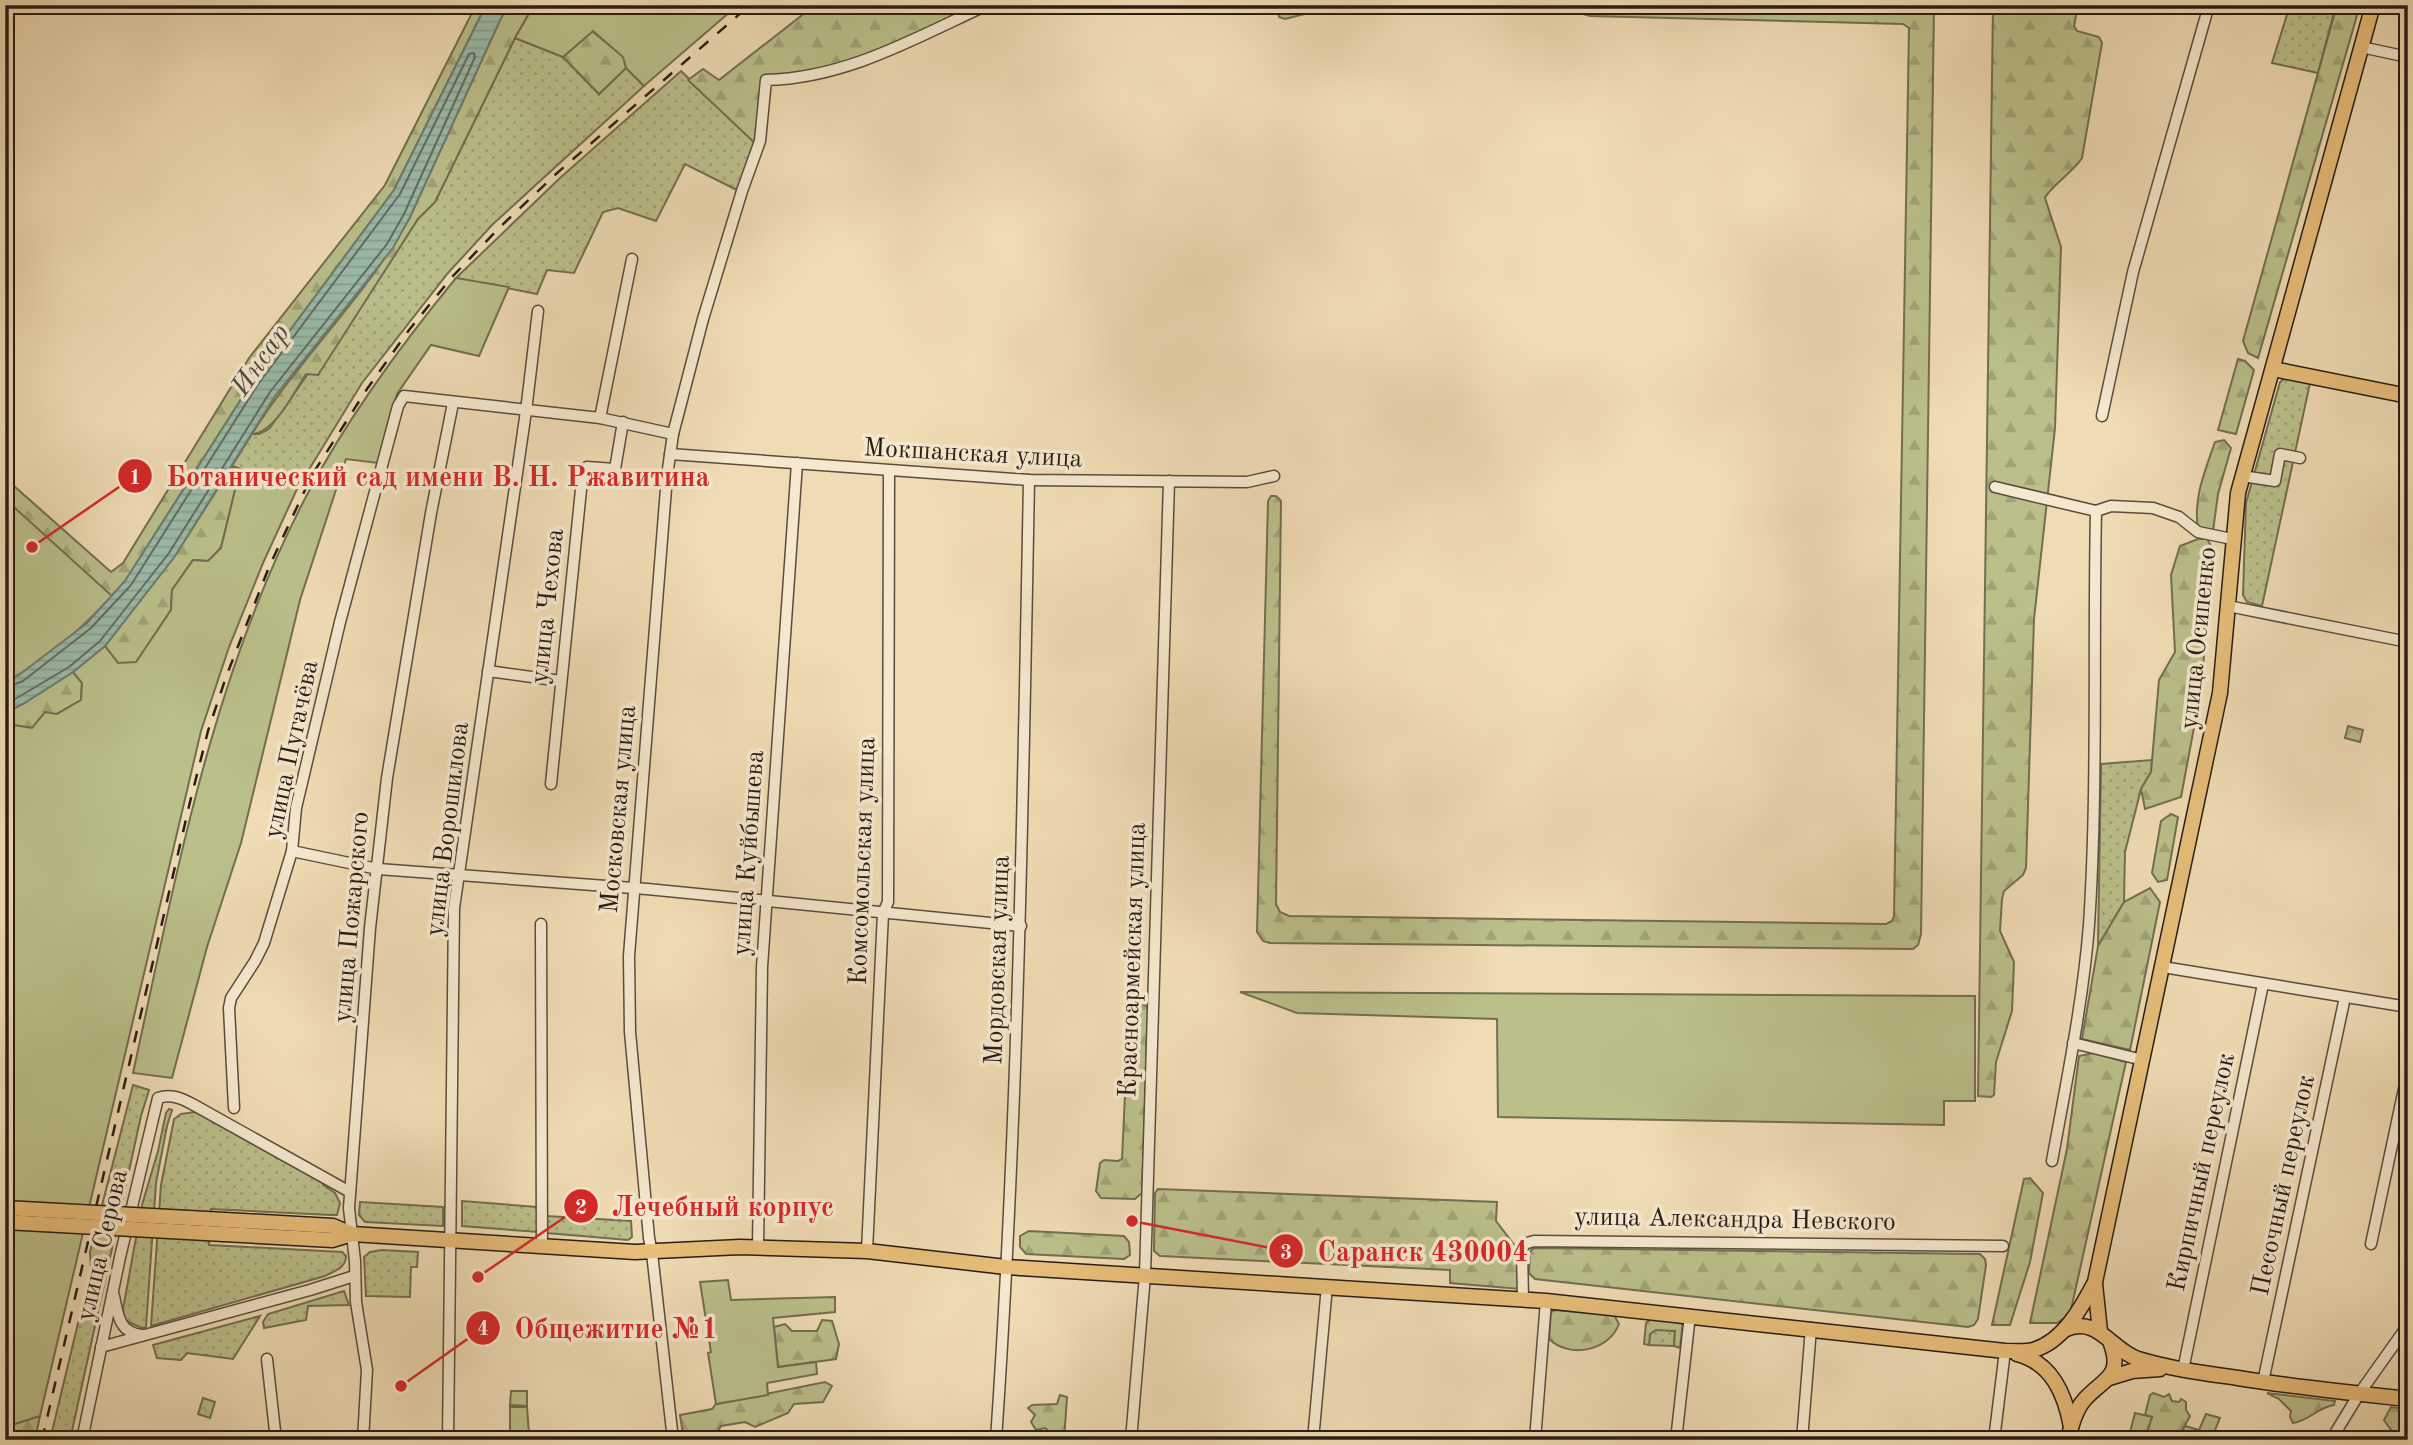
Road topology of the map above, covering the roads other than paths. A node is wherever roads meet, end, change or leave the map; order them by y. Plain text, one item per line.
1 (987, 5) edge
2 (2209, 5) edge
3 (2373, 5) edge
4 (2361, 47) junction
5 (2408, 57) edge
6 (632, 259) dead end
7 (538, 311) dead end
8 (2273, 369) junction
9 (2408, 396) edge
10 (453, 403) junction
11 (526, 411) junction
12 (2102, 416) dead end
13 (600, 418) junction
14 (623, 422) junction
15 (673, 434) junction
16 (670, 454) junction
17 (2300, 458) dead end
18 (797, 463) junction
19 (889, 471) junction
20 (1274, 476) dead end
21 (2242, 476) junction
22 (1028, 480) junction
23 (1169, 481) junction
24 (1995, 487) dead end
25 (2096, 511) junction
26 (2232, 539) junction
27 (2228, 606) junction
28 (2408, 642) edge
29 (488, 671) junction
30 (561, 681) junction
31 (551, 784) dead end
32 (292, 851) junction
33 (378, 869) junction
34 (460, 874) junction
35 (632, 888) junction
36 (766, 900) junction
37 (883, 913) junction
38 (541, 923) dead end
39 (1021, 926) junction
40 (2162, 967) junction
41 (2263, 984) junction
42 (2345, 997) junction
43 (2408, 1007) edge
44 (2073, 1043) junction
45 (2143, 1060) junction
46 (2408, 1070) edge
47 (234, 1108) dead end
48 (2052, 1161) dead end
49 (350, 1192) junction
50 (5, 1208) edge
51 (5, 1222) edge
52 (225, 1227) junction
53 (352, 1234) junction
54 (450, 1239) junction
55 (2371, 1244) dead end
56 (542, 1245) junction
57 (2003, 1246) dead end
58 (758, 1247) junction
59 (867, 1251) junction
60 (652, 1253) junction
61 (1006, 1267) junction
62 (1145, 1275) junction
63 (354, 1276) junction
64 (2095, 1282) junction
65 (1327, 1286) junction
66 (113, 1292) junction
67 (1523, 1299) junction
68 (1546, 1301) junction
69 (1690, 1315) junction
70 (2408, 1325) edge
71 (1811, 1328) junction
72 (2100, 1331) junction
73 (148, 1335) junction
74 (2057, 1335) junction
75 (125, 1341) junction
76 (2111, 1343) junction
77 (101, 1347) junction
78 (2005, 1351) junction
79 (267, 1359) dead end
80 (2183, 1370) junction
81 (96, 1371) junction
82 (2109, 1378) junction
83 (2054, 1379) junction
84 (2263, 1382) junction
85 (2094, 1390) junction
86 (2359, 1394) junction
87 (2408, 1399) edge
88 (2070, 1433) edge
89 (82, 1440) edge
90 (276, 1440) edge
91 (363, 1440) edge
92 (448, 1440) edge
93 (673, 1440) edge
94 (996, 1440) edge
95 (1132, 1440) edge
96 (1313, 1440) edge
97 (1535, 1440) edge
98 (1676, 1440) edge
99 (1802, 1440) edge
100 (1994, 1440) edge
101 (2332, 1440) edge

1 - 15 street, Московская улица
2 - 12 street
3 - 4 main road, улица Осипенко
4 - 5 street
4 - 8 main road, улица Осипенко
6 - 13 street
7 - 11 street, улица Ворошилова
8 - 9 main road
8 - 21 main road, улица Осипенко
10 - 11 street
10 - 32 street, улица Пугачёва
10 - 33 street, улица Пожарского
11 - 13 street
11 - 29 street, улица Ворошилова
13 - 14 street
14 - 15 street
14 - 30 street, улица Чехова
15 - 16 street, Московская улица
16 - 18 street, Мокшанская улица
16 - 35 street, Московская улица
17 - 21 street
18 - 19 street, Мокшанская улица
18 - 36 street, улица Куйбышева
19 - 22 street, Мокшанская улица
19 - 37 street, Комсомольская улица
20 - 23 street, Мокшанская улица
21 - 26 main road, улица Осипенко
22 - 23 street, Мокшанская улица
22 - 39 street, Мордовская улица
23 - 62 street, Красноармейская улица
24 - 25 street
25 - 26 street
25 - 44 street
26 - 27 main road, улица Осипенко
27 - 28 street
27 - 40 main road, улица Осипенко
29 - 30 street
29 - 34 street, улица Ворошилова
30 - 31 street, улица Чехова
32 - 33 street
32 - 47 street, улица Пугачёва
33 - 34 street
33 - 49 street, улица Пожарского
34 - 35 street
34 - 54 street, улица Ворошилова
35 - 36 street
35 - 60 street, Московская улица
36 - 37 street
36 - 58 street, улица Куйбышева
37 - 39 street
37 - 59 street, Комсомольская улица
38 - 56 street
39 - 61 street, Мордовская улица
40 - 41 street
40 - 45 main road, улица Осипенко
41 - 42 street
41 - 80 street, Кирпичный переулок
42 - 43 street
42 - 84 street, Песочный переулок
44 - 45 street
44 - 48 street
45 - 64 main road, улица Осипенко
46 - 55 street
49 - 53 street, улица Пожарского
49 - 66 street, улица Серова
50 - 52 main road, bridge
51 - 52 main road, bridge
52 - 53 main road
53 - 54 main road
53 - 63 street, улица Пожарского
54 - 56 main road
54 - 92 street, улица Ворошилова
56 - 60 main road
57 - 67 street, улица Александра Невского
58 - 59 main road
58 - 60 main road
59 - 61 main road
60 - 93 street, Московская улица
61 - 62 main road
61 - 94 street, Мордовская улица
62 - 65 main road
62 - 95 street, Красноармейская улица
63 - 73 street
63 - 91 street, улица Пожарского
64 - 72 main road
64 - 74 main road
65 - 67 main road
65 - 96 street
66 - 73 street
66 - 77 street, улица Серова
67 - 68 main road
68 - 69 main road
68 - 97 street
69 - 71 main road
69 - 98 street
70 - 86 street
71 - 78 main road
71 - 99 street
72 - 74 main road
72 - 76 main road
73 - 75 street
74 - 78 main road
74 - 83 main road
75 - 77 street
75 - 81 street
76 - 80 main road
76 - 82 main road
77 - 81 street, улица Серова
78 - 83 main road
78 - 100 street
79 - 90 street
80 - 82 main road
80 - 84 main road
81 - 89 street, улица Серова
82 - 85 main road
83 - 85 main road
83 - 88 main road
84 - 86 main road
85 - 88 main road
86 - 87 main road
86 - 101 street

